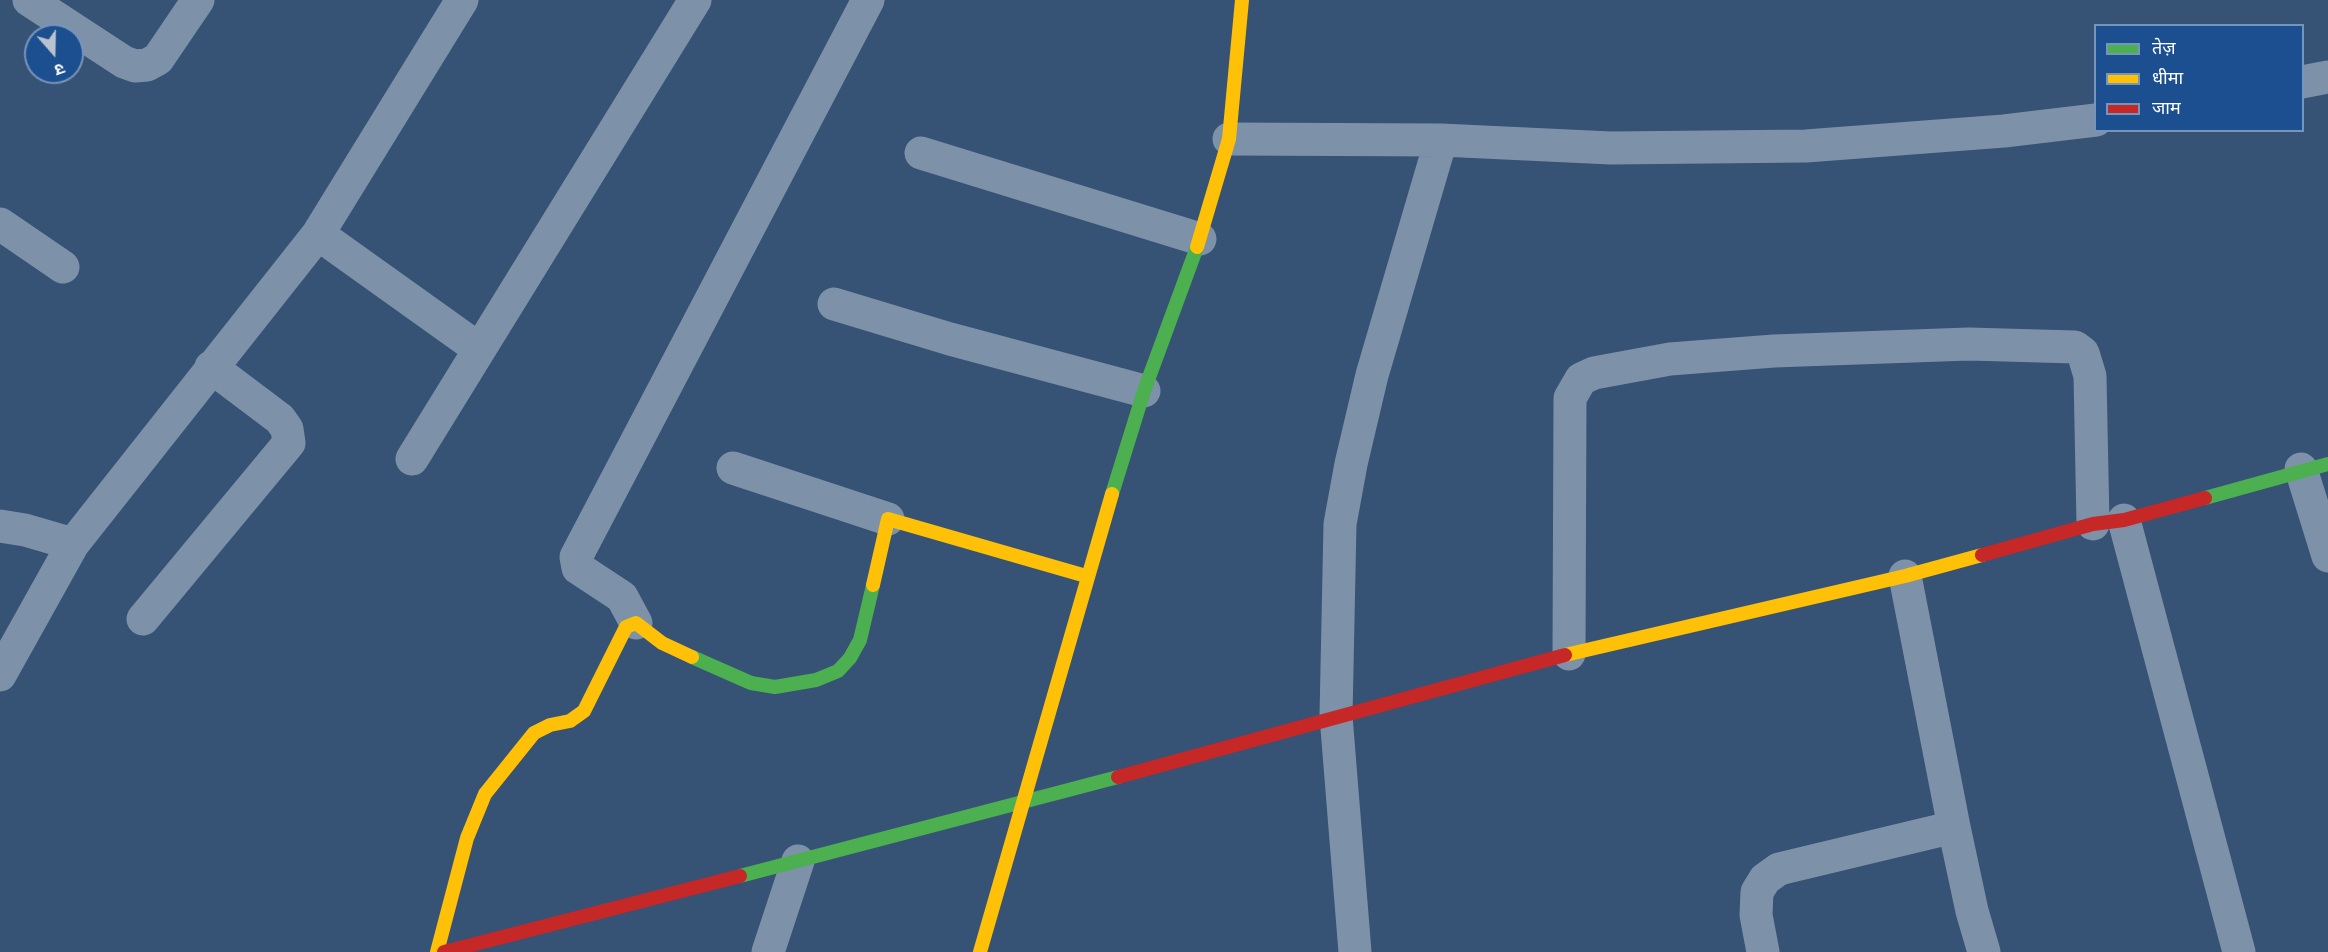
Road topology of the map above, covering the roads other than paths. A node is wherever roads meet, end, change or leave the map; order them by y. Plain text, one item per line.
1 (29, 0) edge
2 (198, 0) edge
3 (462, 0) edge
4 (695, 0) edge
5 (868, 0) edge
6 (1242, 0) edge
7 (2328, 77) edge
8 (2304, 82) edge
9 (2094, 120) edge
10 (1229, 139) junction
11 (1441, 140) junction
12 (921, 153) dead end
13 (0, 225) edge
14 (318, 234) junction
15 (1200, 239) junction
16 (63, 267) dead end
17 (834, 304) dead end
18 (479, 349) junction
19 (211, 367) junction
20 (1144, 391) junction
21 (412, 459) dead end
22 (2314, 467) edge
23 (733, 468) dead end
24 (888, 519) junction
25 (2109, 522) junction
26 (0, 526) edge
27 (73, 544) junction
28 (2328, 556) edge
29 (1086, 576) junction
30 (1905, 576) junction
31 (143, 620) dead end
32 (636, 623) junction
33 (1569, 654) junction
34 (0, 675) edge
35 (1336, 716) junction
36 (1022, 803) junction
37 (1954, 827) junction
38 (798, 861) junction
39 (437, 952) edge
40 (444, 952) edge
41 (768, 952) edge
42 (980, 952) edge
43 (1355, 952) edge
44 (1763, 952) edge
45 (1984, 952) edge
46 (2239, 952) edge

1 - 2 street
3 - 14 street
4 - 18 street
5 - 32 street
6 - 10 street
7 - 8 street
9 - 11 street
10 - 11 street
10 - 15 street
11 - 35 street
12 - 15 street
13 - 16 street
14 - 18 street
14 - 19 street
15 - 20 street
17 - 20 street
18 - 21 street
19 - 27 street
19 - 31 street
20 - 29 street
22 - 25 street
22 - 28 street
23 - 24 street
24 - 29 street
24 - 32 street
25 - 30 street
25 - 33 street
25 - 46 street
26 - 27 street
27 - 34 street
29 - 36 street
30 - 33 street
30 - 37 street
32 - 39 street
33 - 35 street
35 - 36 street
35 - 43 street
36 - 38 street
36 - 42 street
37 - 44 street
37 - 45 street
38 - 40 street
38 - 41 street

